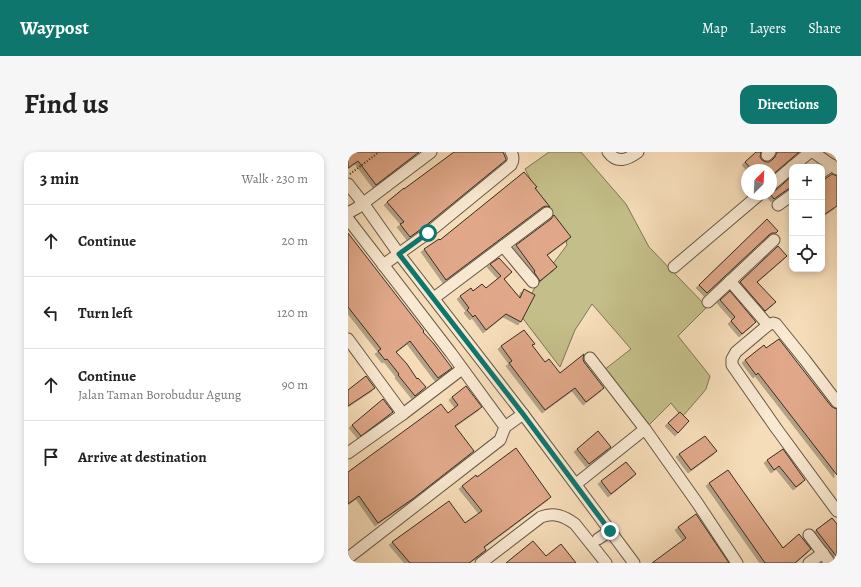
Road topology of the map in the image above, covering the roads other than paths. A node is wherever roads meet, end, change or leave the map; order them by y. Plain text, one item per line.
1 (431, 152) edge
2 (511, 152) edge
3 (608, 152) edge
4 (638, 152) edge
5 (812, 152) edge
6 (796, 164) edge
7 (835, 166) edge
8 (789, 170) edge
9 (825, 171) edge
10 (777, 180) edge
11 (348, 184) edge
12 (789, 197) edge
13 (753, 200) edge
14 (363, 203) junction
15 (778, 205) dead end
16 (547, 213) dead end
17 (348, 214) edge
18 (348, 219) edge
19 (774, 240) dead end
20 (503, 246) junction
21 (399, 254) junction
22 (383, 265) junction
23 (674, 267) dead end
24 (730, 281) junction
25 (533, 282) dead end
26 (434, 298) junction
27 (708, 302) dead end
28 (768, 325) junction
29 (348, 339) edge
30 (466, 341) junction
31 (451, 353) junction
32 (590, 358) dead end
33 (462, 369) junction
34 (837, 402) edge
35 (403, 414) junction
36 (523, 414) junction
37 (505, 427) junction
38 (645, 429) junction
39 (348, 453) edge
40 (576, 484) junction
41 (837, 511) edge
42 (610, 531) junction
43 (809, 535) dead end
44 (598, 539) dead end
45 (823, 553) junction
46 (348, 558) edge
47 (481, 563) edge
48 (606, 563) edge
49 (634, 563) edge
50 (737, 563) edge
51 (809, 563) edge
52 (830, 563) edge

1 - 14 street
2 - 21 street
3 - 4 street
5 - 6 street
5 - 7 street
7 - 9 street
8 - 10 street
11 - 14 street
12 - 15 street
13 - 23 street
14 - 17 street
14 - 21 street
16 - 20 street
18 - 22 street
19 - 24 street
20 - 25 street
20 - 26 street
21 - 22 street
21 - 26 street
22 - 31 street
24 - 27 street
24 - 28 street
26 - 30 street
28 - 34 street
28 - 41 street
29 - 35 street
30 - 31 street
30 - 36 street
31 - 33 street
32 - 38 street
33 - 35 street
33 - 37 street
35 - 39 street
36 - 37 street
36 - 40 street
37 - 46 street
38 - 40 street
38 - 50 street
40 - 42 street
42 - 44 street
42 - 49 street
43 - 45 street
45 - 51 street
45 - 52 street
47 - 48 street

